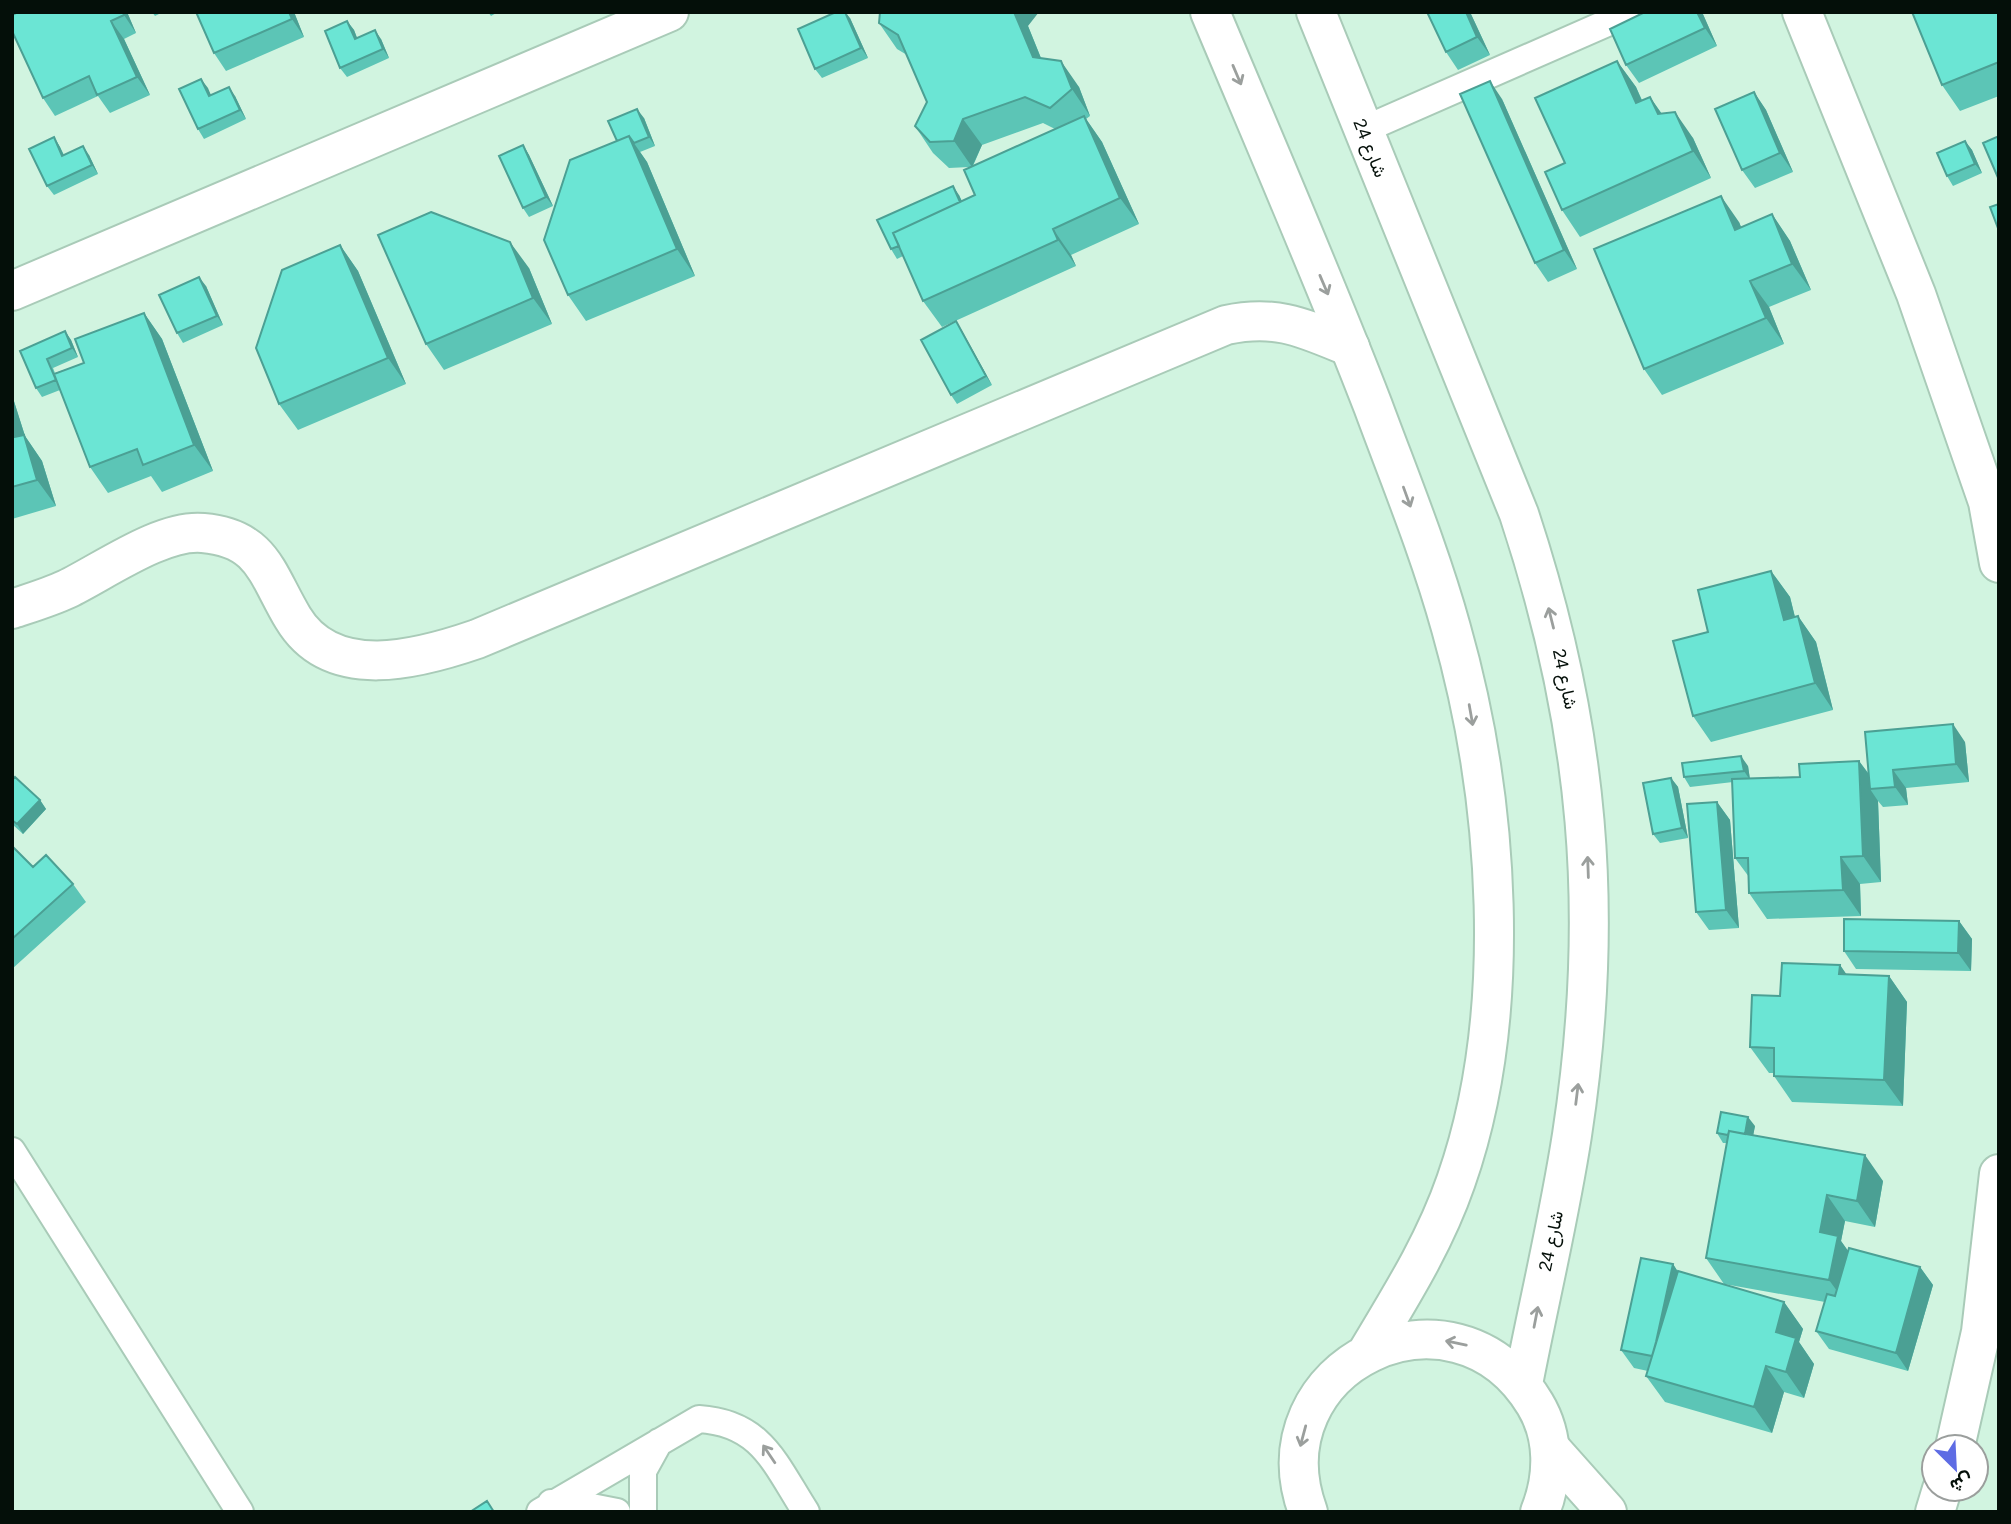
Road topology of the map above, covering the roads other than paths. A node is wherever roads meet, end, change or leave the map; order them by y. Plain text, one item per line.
1 (669, 12) edge
2 (1210, 12) edge
3 (1315, 12) edge
4 (1632, 12) edge
5 (1802, 12) edge
6 (1363, 130) junction
7 (12, 291) edge
8 (1350, 347) junction
9 (1993, 499) edge
10 (1999, 564) edge
11 (12, 609) edge
12 (12, 1150) edge
13 (1999, 1174) edge
14 (1368, 1352) junction
15 (1523, 1384) junction
16 (1958, 1433) edge
17 (660, 1440) junction
18 (1550, 1448) junction
19 (1301, 1506) edge
20 (545, 1507) edge
21 (240, 1512) edge
22 (617, 1512) edge
23 (643, 1512) edge
24 (806, 1512) edge
25 (1540, 1512) edge
26 (1607, 1512) edge

1 - 7 street
2 -> 8 street
3 - 6 street, شارع 24
4 - 6 lane
5 - 9 street
15 -> 6 street, شارع 24
8 - 11 street
8 -> 14 street
9 - 10 street
12 - 21 lane
13 - 16 street
15 -> 14 street
14 -> 19 street
15 - 18 street
17 - 20 lane
17 - 23 lane
24 -> 17 lane
18 - 25 street
18 - 26 street
20 - 22 lane

